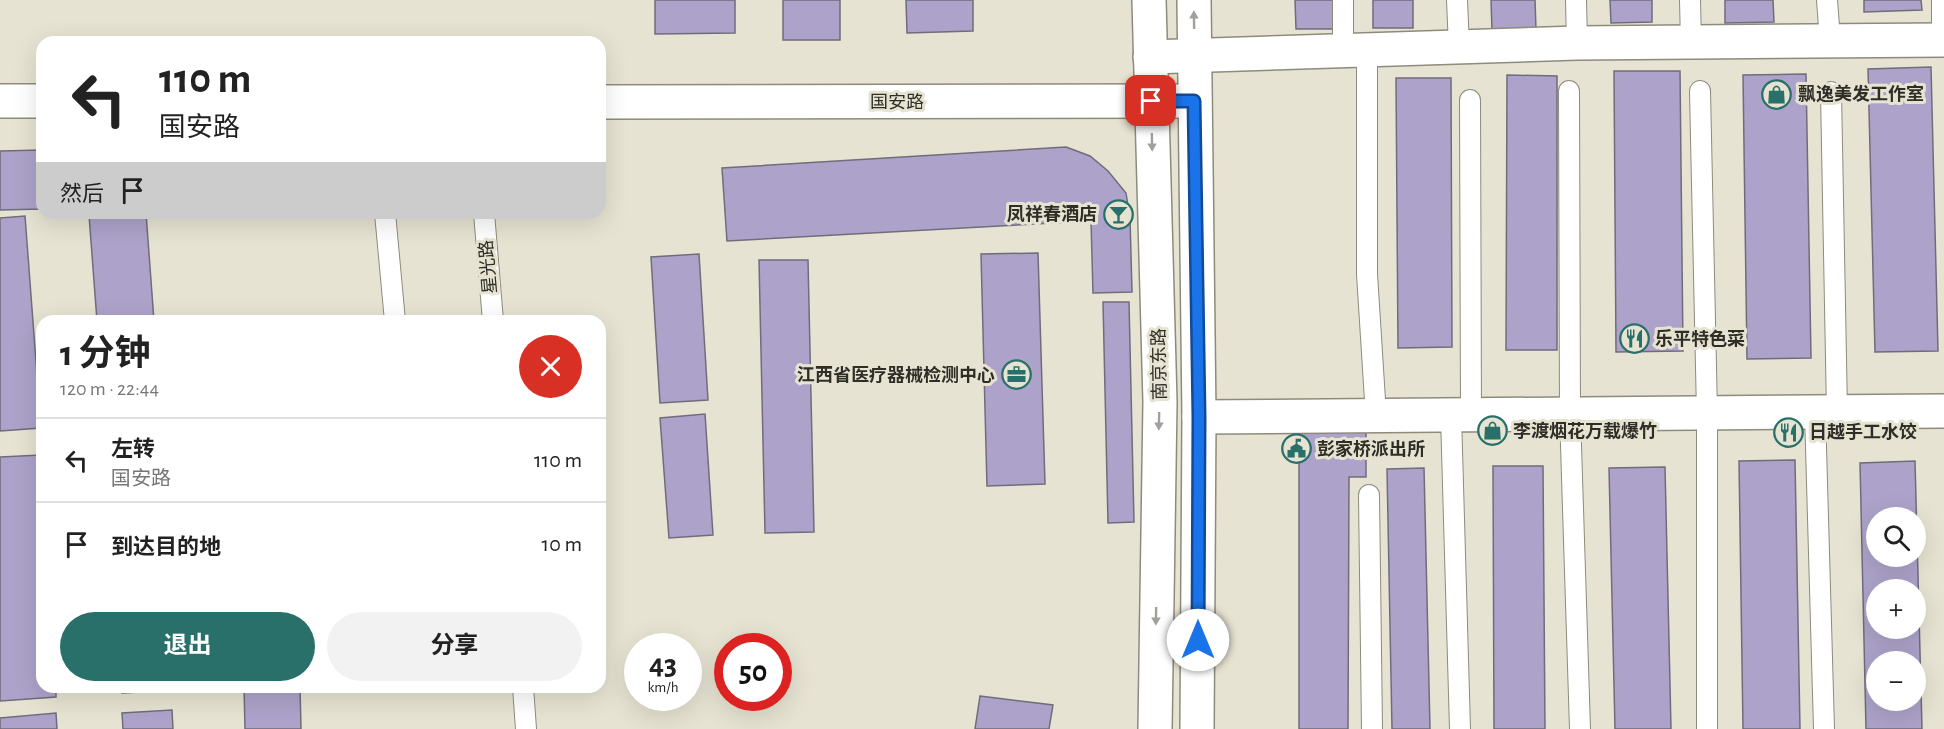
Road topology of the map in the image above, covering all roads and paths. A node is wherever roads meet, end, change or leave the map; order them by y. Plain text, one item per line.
1 (1149, 0) edge
2 (1194, 0) edge
3 (1343, 0) edge
4 (1458, 0) edge
5 (1576, 0) edge
6 (1690, 0) edge
7 (1827, 0) edge
8 (1942, 0) edge
9 (1830, 39) junction
10 (1943, 40) edge
11 (1577, 42) junction
12 (1691, 42) junction
13 (1459, 47) junction
14 (1355, 50) junction
15 (1194, 56) junction
16 (1150, 57) junction
17 (1569, 91) dead end
18 (1700, 91) dead end
19 (1831, 92) dead end
20 (1470, 100) dead end
21 (0, 101) edge
22 (36, 101) edge
23 (1151, 101) junction
24 (1194, 101) junction
25 (606, 102) edge
26 (386, 219) edge
27 (484, 219) edge
28 (394, 315) edge
29 (492, 315) edge
30 (1944, 411) edge
31 (1826, 412) junction
32 (1707, 413) junction
33 (1570, 414) junction
34 (1461, 415) junction
35 (1376, 416) junction
36 (1199, 417) junction
37 (1369, 495) dead end
38 (523, 693) edge
39 (526, 729) edge
40 (1155, 729) edge
41 (1197, 729) edge
42 (1372, 729) edge
43 (1460, 729) edge
44 (1580, 729) edge
45 (1707, 729) edge
46 (1824, 729) edge

1 - 16 street, 南京东路
15 -> 2 street
3 - 14 lane
4 - 13 lane
5 - 11 lane
6 - 12 lane
7 - 9 lane
8 - 10 lane
9 - 10 street
9 - 12 street
11 - 12 street
11 - 13 street
13 - 14 street
14 - 15 street
14 - 35 lane
15 - 16 street
15 - 24 street
16 - 23 street, 南京东路
17 - 33 lane
18 - 32 lane
19 - 31 lane
20 - 34 lane
21 - 22 street
23 - 24 street, 国安路
23 - 25 street, 国安路
23 -> 40 street, 南京东路
24 - 36 street
26 - 28 lane
27 - 29 lane, 星光路
30 - 31 street
31 - 32 street
31 - 46 lane
32 - 33 street
32 - 45 lane
33 - 34 street
33 - 44 lane
34 - 35 street
34 - 43 lane
35 - 36 street
36 - 41 street
37 - 42 lane
38 - 39 lane

